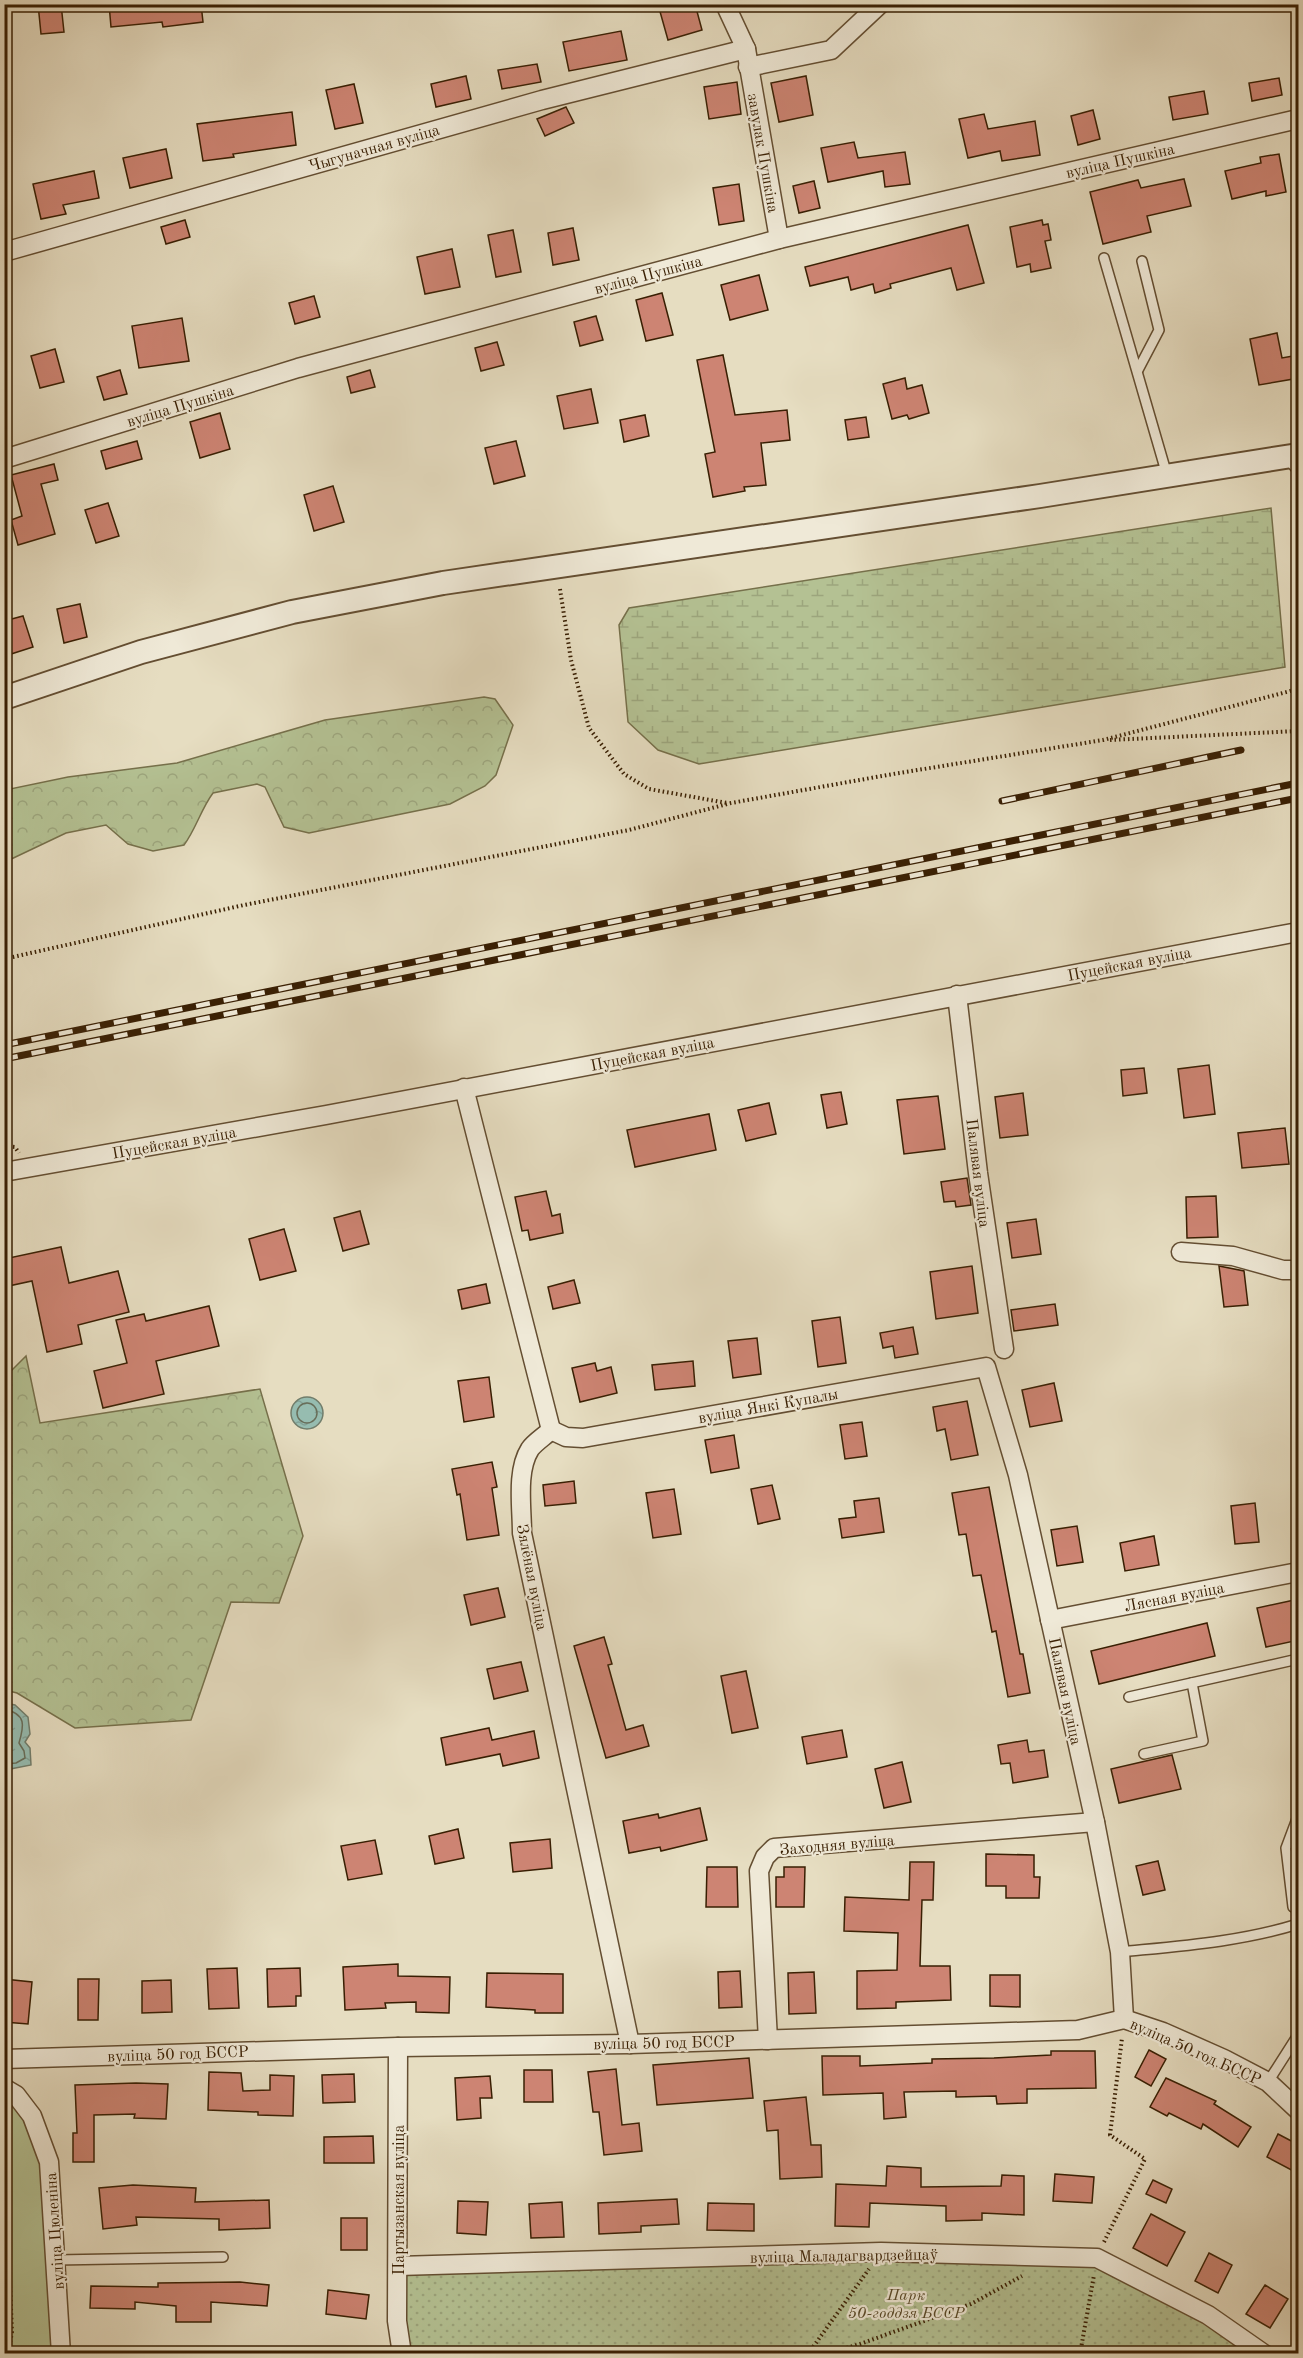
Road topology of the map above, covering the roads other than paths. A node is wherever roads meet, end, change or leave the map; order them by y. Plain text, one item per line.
1 (725, 4) edge
2 (880, 4) edge
3 (747, 58) junction
4 (1299, 119) edge
5 (779, 239) junction
6 (4, 252) edge
7 (1104, 258) dead end
8 (1142, 261) dead end
9 (1138, 370) junction
10 (4, 459) edge
11 (1295, 461) edge
12 (1167, 477) junction
13 (4, 698) edge
14 (1299, 932) edge
15 (957, 995) junction
16 (464, 1088) junction
17 (4, 1172) edge
18 (1181, 1252) dead end
19 (1299, 1270) edge
20 (1004, 1349) dead end
21 (986, 1367) joint
22 (552, 1430) junction
23 (1299, 1572) edge
24 (1050, 1620) junction
25 (1299, 1659) edge
26 (1192, 1683) junction
27 (1129, 1697) dead end
28 (1143, 1754) dead end
29 (1299, 1816) edge
30 (1095, 1822) junction
31 (1293, 1907) dead end
32 (1299, 1924) edge
33 (1120, 1952) junction
34 (1124, 2019) junction
35 (1299, 2035) edge
36 (768, 2040) junction
37 (630, 2044) junction
38 (398, 2047) junction
39 (4, 2059) edge
40 (1268, 2082) junction
41 (4, 2088) edge
42 (1299, 2110) edge
43 (224, 2257) dead end
44 (56, 2260) junction
45 (398, 2266) junction
46 (61, 2354) edge
47 (402, 2354) edge
48 (1264, 2354) edge

1 - 3 street, завулак Пушкіна
2 - 3 street
3 - 5 street, завулак Пушкіна
3 - 6 street, Чыгуначная вуліца
4 - 5 street, вуліца Пушкіна
5 - 10 street, вуліца Пушкіна
7 - 9 lane
8 - 9 lane
9 - 12 lane
11 - 12 street
12 - 13 street
14 - 15 street, Пуцейская вуліца
15 - 16 street, Пуцейская вуліца
15 - 20 street, Палявая вуліца
16 - 17 street, Пуцейская вуліца
16 - 22 street
18 - 19 street
21 - 22 street, вуліца Янкі Купалы
21 - 24 street, Палявая вуліца
22 - 37 street, Зялёная вуліца
23 - 24 street, Лясная вуліца
24 - 30 street, Палявая вуліца
25 - 26 lane
26 - 27 lane
26 - 28 lane
29 - 31 lane
30 - 33 street, Палявая вуліца
30 - 36 street, Заходняя вуліца
32 - 33 lane
33 - 34 street, Палявая вуліца
34 - 36 street, вуліца 50 год БССР
34 - 40 street, вуліца 50 год БССР
35 - 40 lane
36 - 37 street, вуліца 50 год БССР
37 - 38 street, вуліца 50 год БССР
38 - 39 street, вуліца 50 год БССР
38 - 45 street, Партызанская вуліца
40 - 42 street, вуліца 50 год БССР
41 - 44 street, вуліца Цюленіна
43 - 44 lane
44 - 46 street, вуліца Цюленіна
45 - 47 street, Партызанская вуліца
45 - 48 street, вуліца Маладагвардзейцаў

